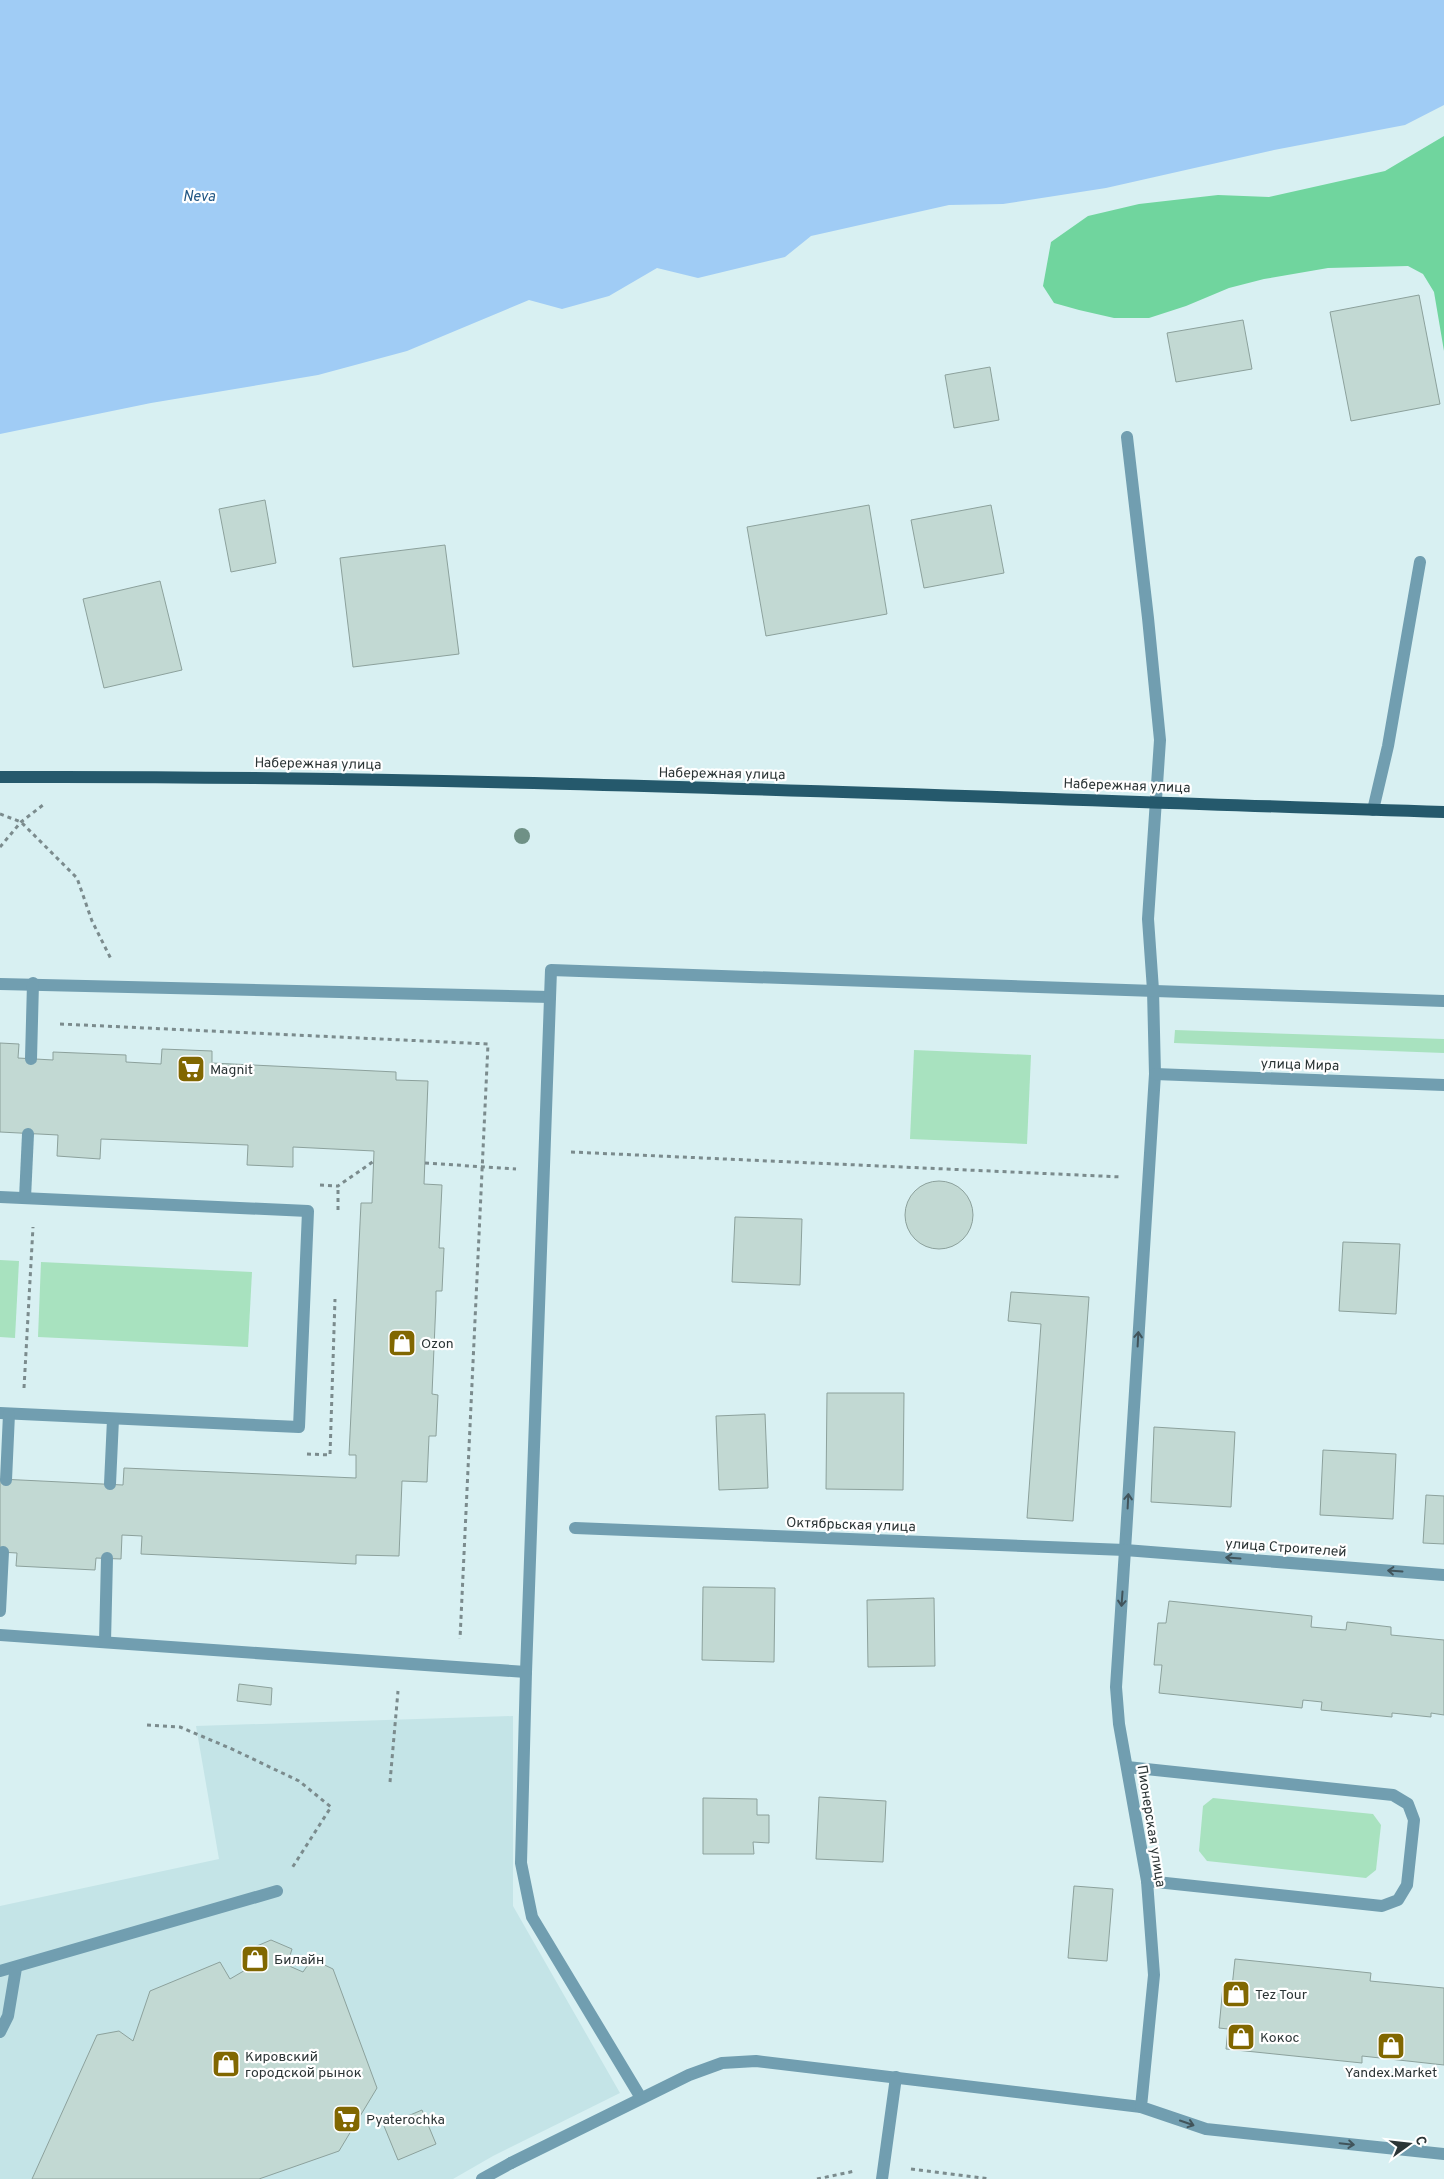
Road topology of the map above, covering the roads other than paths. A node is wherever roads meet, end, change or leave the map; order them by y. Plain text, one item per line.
1 (1127, 436) dead end
2 (1420, 562) dead end
3 (0, 777) edge
4 (1156, 801) junction
5 (1373, 810) junction
6 (1444, 812) edge
7 (33, 983) junction
8 (0, 984) edge
9 (1153, 990) junction
10 (550, 997) junction
11 (1444, 1001) edge
12 (31, 1059) dead end
13 (1155, 1074) junction
14 (1444, 1085) edge
15 (28, 1134) dead end
16 (0, 1197) edge
17 (30, 1198) junction
18 (4, 1414) edge
19 (113, 1419) junction
20 (6, 1480) dead end
21 (110, 1484) dead end
22 (575, 1528) dead end
23 (1125, 1550) junction
24 (2, 1552) dead end
25 (107, 1558) dead end
26 (1444, 1575) edge
27 (0, 1611) edge
28 (0, 1635) edge
29 (105, 1642) junction
30 (526, 1672) junction
31 (1127, 1767) junction
32 (1148, 1881) junction
33 (277, 1891) road end
34 (16, 1968) junction
35 (0, 1971) edge
36 (0, 2032) edge
37 (896, 2077) junction
38 (641, 2098) junction
39 (1140, 2107) junction
40 (1444, 2154) edge
41 (482, 2179) edge
42 (882, 2179) edge

1 - 4 street, Пионерская улица
2 - 5 street
3 - 4 main road, Набережная улица
4 - 5 main road, Набережная улица
4 - 9 street, Пионерская улица
5 - 6 main road, Набережная улица
7 - 8 street
7 - 10 street
7 - 12 street
9 - 10 street
9 - 11 street
9 - 13 street, Пионерская улица
10 - 30 street
13 - 14 street, улица Мира
23 -> 13 street, Пионерская улица
15 - 17 street
16 - 17 street
17 - 19 street
18 - 19 street
18 - 20 street
19 - 21 street
22 - 23 street, Октябрьская улица
26 -> 23 street, улица Строителей
23 -> 31 street, Пионерская улица
24 - 27 street
25 - 29 street
28 - 29 street
29 - 30 street
30 - 38 street
31 - 32 street, Пионерская улица
31 - 32 street
32 - 39 street, Пионерская улица
33 - 34 street
34 - 35 street
34 - 36 street
37 - 38 street
37 - 39 street
37 - 42 street
38 - 41 street
39 -> 40 street

